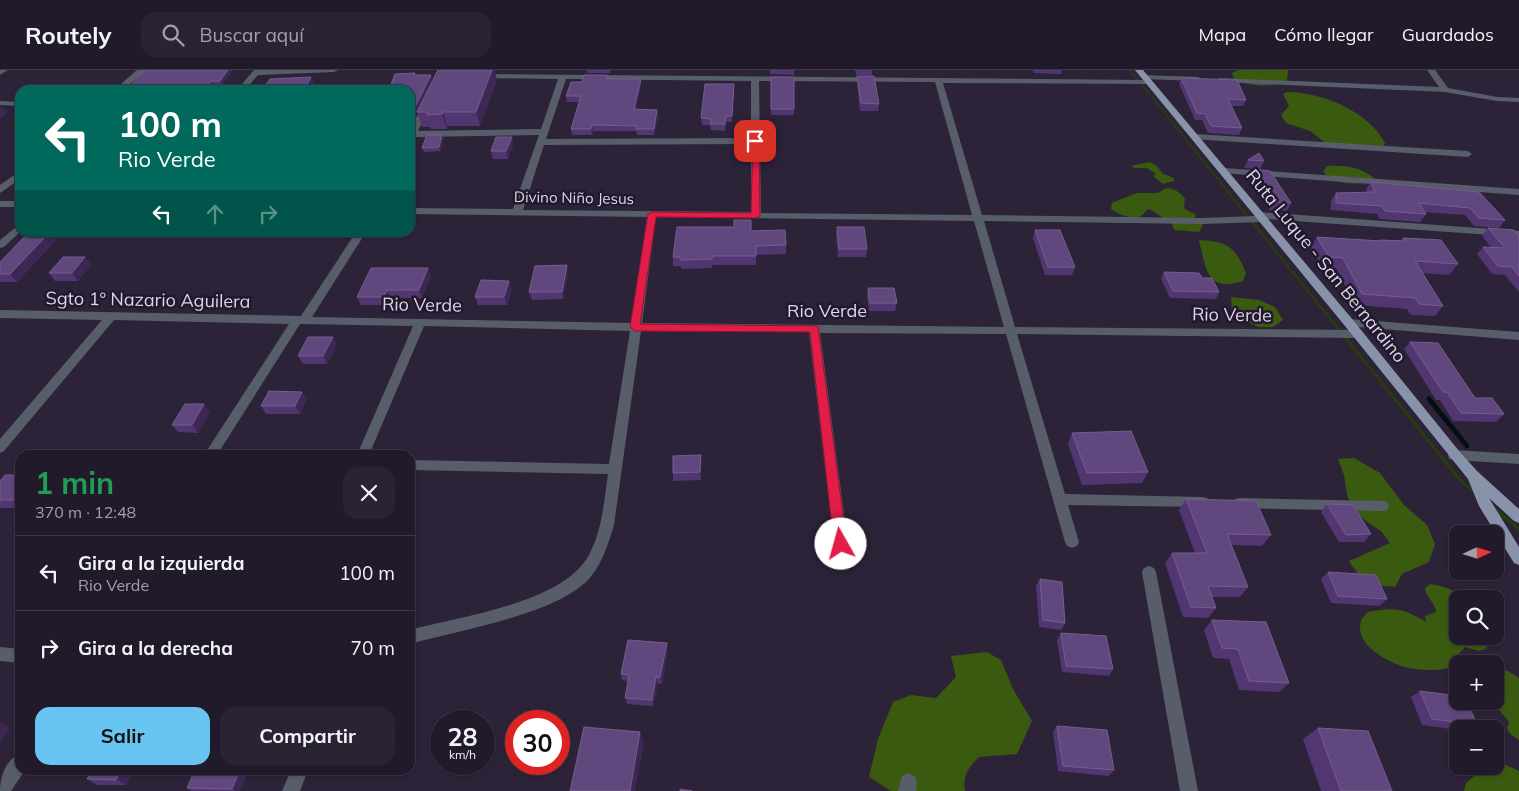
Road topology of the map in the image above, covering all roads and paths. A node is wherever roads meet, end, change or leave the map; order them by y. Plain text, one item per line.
1 (4, 70) edge
2 (142, 70) edge
3 (334, 70) edge
4 (876, 70) edge
5 (1431, 70) edge
6 (256, 72) edge
7 (1108, 72) dead end
8 (0, 73) edge
9 (469, 76) edge
10 (563, 76) junction
11 (1144, 76) edge
12 (755, 78) junction
13 (878, 80) junction
14 (938, 80) junction
15 (1203, 80) edge
16 (1212, 80) edge
17 (1114, 82) junction
18 (124, 85) edge
19 (245, 85) edge
20 (1445, 90) junction
21 (432, 92) edge
22 (1519, 100) edge
23 (0, 103) edge
24 (15, 104) edge
25 (415, 128) edge
26 (545, 132) junction
27 (415, 136) edge
28 (1195, 137) junction
29 (755, 141) junction
30 (541, 142) junction
31 (1468, 154) dead end
32 (1224, 171) junction
33 (15, 178) edge
34 (0, 190) edge
35 (1519, 192) edge
36 (0, 204) edge
37 (15, 204) edge
38 (415, 211) edge
39 (517, 212) junction
40 (652, 214) junction
41 (756, 216) junction
42 (1261, 217) junction
43 (978, 219) junction
44 (15, 232) edge
45 (1519, 234) edge
46 (358, 237) edge
47 (0, 245) edge
48 (0, 314) edge
49 (110, 317) junction
50 (300, 321) junction
51 (420, 323) junction
52 (1349, 323) junction
53 (635, 327) junction
54 (814, 329) junction
55 (1010, 330) junction
56 (1358, 334) junction
57 (1519, 336) edge
58 (0, 448) edge
59 (219, 449) edge
60 (365, 450) edge
61 (1454, 455) junction
62 (1519, 459) edge
63 (415, 465) edge
64 (615, 469) junction
65 (1472, 475) junction
66 (1059, 498) junction
67 (1382, 506) dead end
68 (1519, 517) edge
69 (1072, 542) dead end
70 (841, 544) dead end
71 (1519, 559) edge
72 (1149, 572) dead end
73 (415, 636) edge
74 (0, 654) edge
75 (15, 656) edge
76 (15, 770) edge
77 (298, 775) edge
78 (1, 791) edge
79 (291, 791) edge
80 (1189, 791) edge

1 - 8 street
2 - 18 street
3 - 6 street
4 - 13 street
5 - 20 street
6 - 19 street
7 - 17 street
9 - 10 street
10 - 12 street
10 - 26 street
11 - 15 street
11 - 17 street
11 - 28 main road, Ruta Luque - San Bernardino
12 - 13 street
12 - 29 street
13 - 14 street
14 - 17 street
14 - 43 street
16 - 20 street
20 - 22 street
21 - 25 street
23 - 24 street
26 - 27 street
26 - 30 street
28 - 31 street
28 - 32 main road, Ruta Luque - San Bernardino
29 - 30 street
29 - 41 street
30 - 39 street
32 - 35 street
32 - 42 main road, Ruta Luque - San Bernardino
33 - 34 street
36 - 37 street
38 - 39 street, Divino Niño Jesus
39 - 40 street, Divino Niño Jesus
40 - 41 street, Divino Niño Jesus
40 - 53 street
41 - 43 street, Divino Niño Jesus
42 - 43 street, Divino Niño Jesus
42 - 45 street, Divino Niño Jesus
42 - 52 main road, Ruta Luque - San Bernardino
43 - 55 street
44 - 47 street
46 - 50 street
48 - 49 street, Sgto 1º Nazario Aguilera
49 - 50 street, Sgto 1º Nazario Aguilera
49 - 58 street
50 - 51 street, Rio Verde
50 - 59 street
51 - 53 street, Rio Verde
51 - 60 street
52 - 56 main road, Ruta Luque - San Bernardino
52 - 57 street
53 - 54 street, Rio Verde
53 - 64 street
54 - 55 street, Rio Verde
54 - 70 street
55 - 56 street, Rio Verde
55 - 66 street
56 - 61 main road, Ruta Luque - San Bernardino
61 - 62 street
61 - 65 main road, Ruta Luque - San Bernardino
63 - 64 street
64 - 73 street
65 - 68 main road
65 - 71 main road
66 - 67 street
66 - 69 street
72 - 80 street
74 - 75 street
76 - 78 street
77 - 79 street

